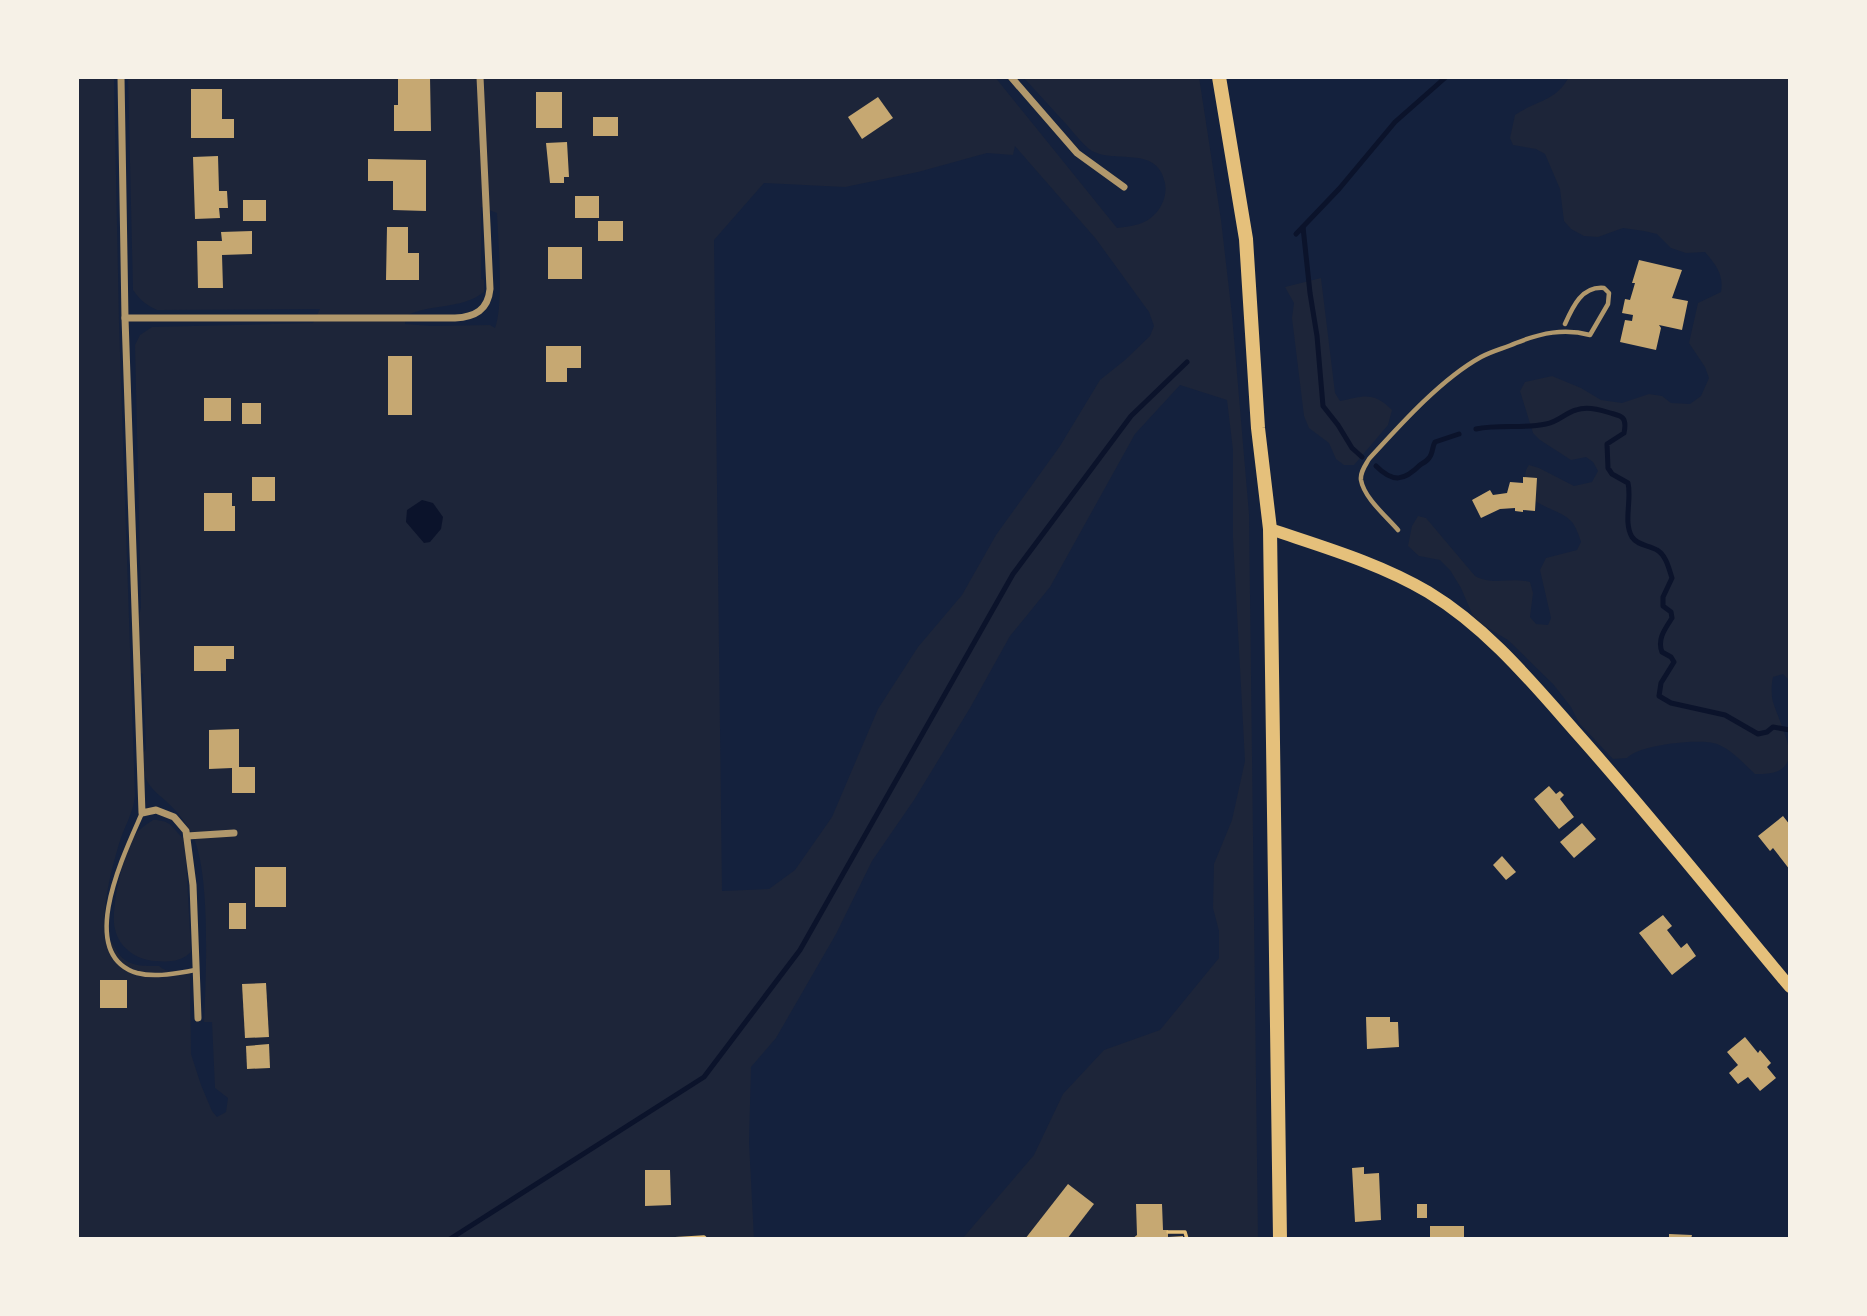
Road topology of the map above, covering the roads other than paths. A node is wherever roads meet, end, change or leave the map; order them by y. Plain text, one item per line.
1 (121, 77) edge
2 (481, 77) edge
3 (1010, 77) edge
4 (1219, 77) edge
5 (1124, 187) dead end
6 (125, 318) junction
7 (1565, 324) dead end
8 (1270, 529) junction
9 (1398, 530) dead end
10 (142, 813) junction
11 (234, 833) dead end
12 (187, 836) junction
13 (196, 970) junction
14 (1790, 987) edge
15 (198, 1018) dead end
16 (1280, 1239) edge

1 - 6 street
2 - 6 street
3 - 5 street
4 - 8 main road
6 - 10 street
7 - 9 lane
8 - 14 main road
8 - 16 main road
10 - 12 street
10 - 13 lane
11 - 12 street
12 - 13 street
13 - 15 street

